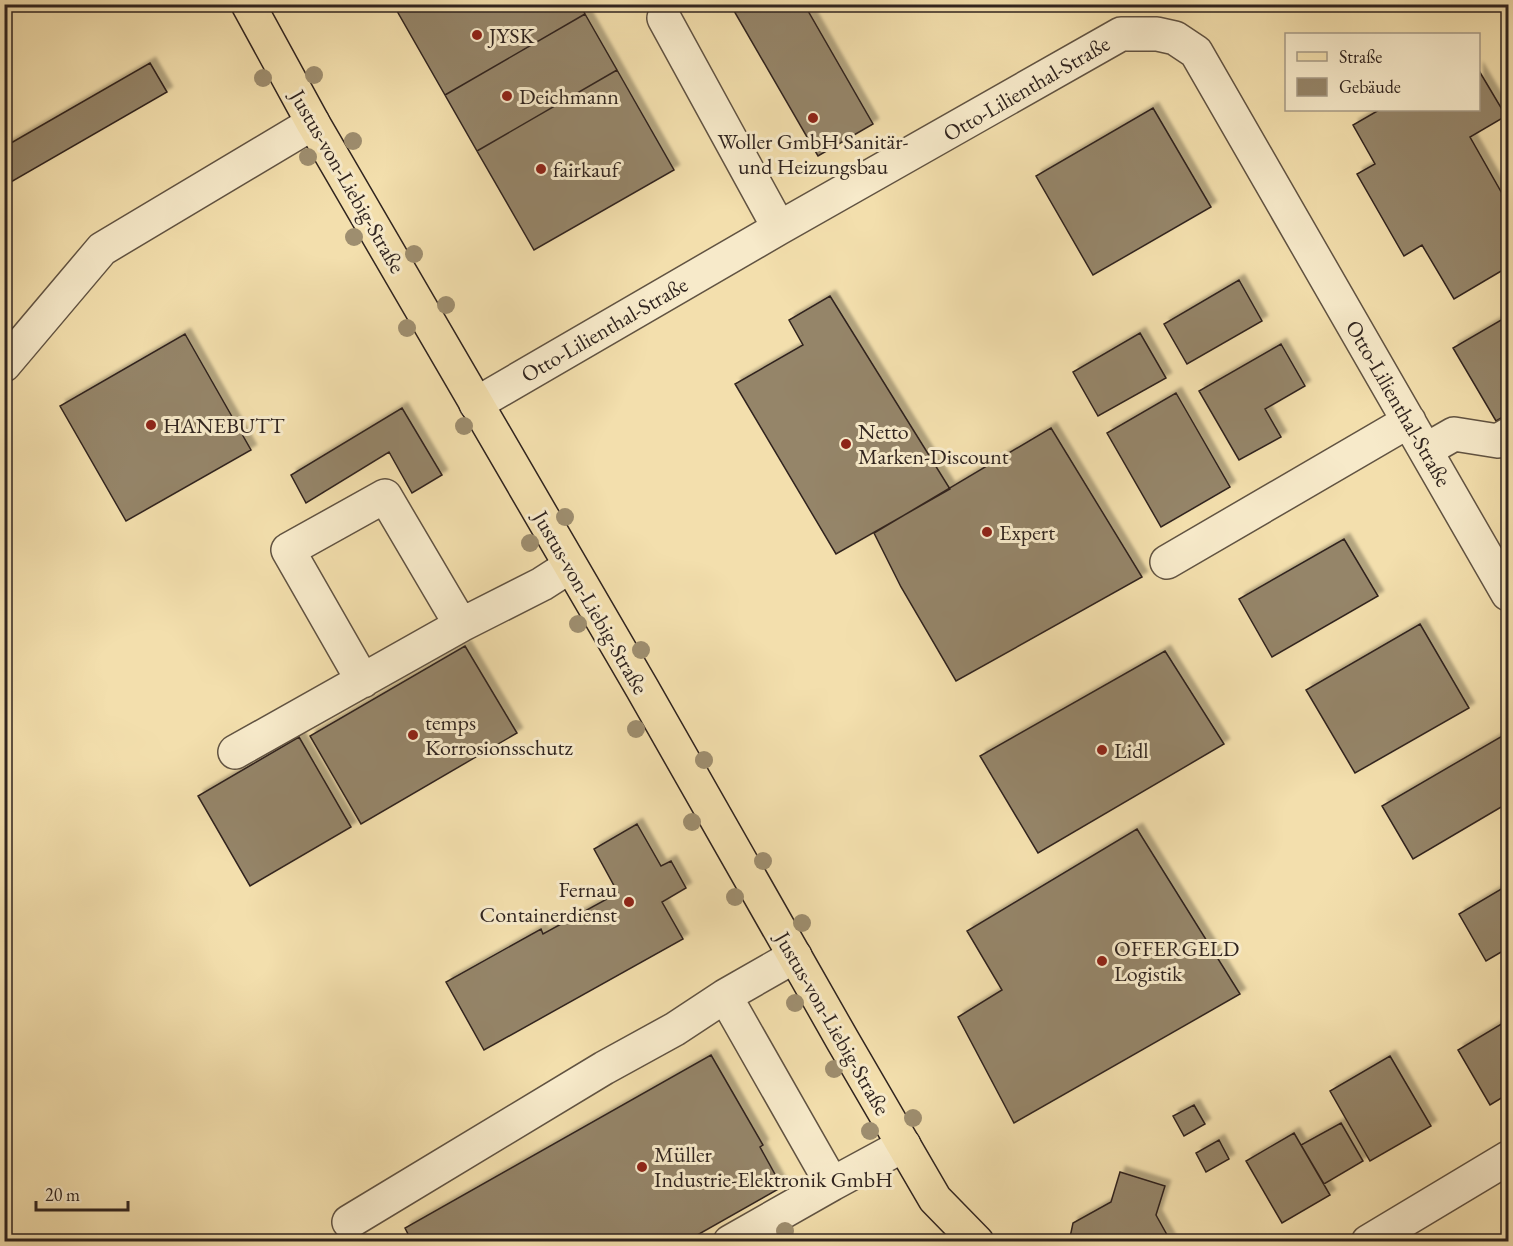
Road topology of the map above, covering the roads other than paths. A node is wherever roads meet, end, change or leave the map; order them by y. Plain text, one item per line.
1 (248, 4) edge
2 (664, 18) dead end
3 (314, 123) junction
4 (779, 228) junction
5 (4, 364) edge
6 (476, 404) junction
7 (1409, 421) junction
8 (1509, 435) edge
9 (1426, 450) junction
10 (1167, 562) dead end
11 (570, 566) junction
12 (1509, 594) edge
13 (461, 625) junction
14 (363, 681) junction
15 (235, 752) dead end
16 (795, 956) junction
17 (725, 996) junction
18 (904, 1145) junction
19 (1509, 1158) edge
20 (832, 1184) junction
21 (935, 1199) junction
22 (349, 1222) dead end
23 (730, 1242) edge
24 (945, 1242) edge
25 (977, 1242) edge
26 (1368, 1242) edge

1 - 3 main road, Justus-von-Liebig-Straße
2 - 4 street
3 - 5 street
3 - 6 main road, Justus-von-Liebig-Straße
4 - 6 street, Otto-Lilienthal-Straße
4 - 7 street, Otto-Lilienthal-Straße
6 - 11 main road, Justus-von-Liebig-Straße
7 - 9 street, Otto-Lilienthal-Straße
7 - 10 street
8 - 9 street
9 - 12 street, Otto-Lilienthal-Straße
11 - 13 street
11 - 16 main road, Justus-von-Liebig-Straße
13 - 14 street
13 - 14 street
14 - 15 street
16 - 17 street
16 - 18 main road, Justus-von-Liebig-Straße
17 - 20 street
17 - 22 street
18 - 20 street
18 - 21 main road, Justus-von-Liebig-Straße
19 - 26 street
20 - 23 street
21 - 24 main road, Justus-von-Liebig-Straße
21 - 25 main road, Justus-von-Liebig-Straße

